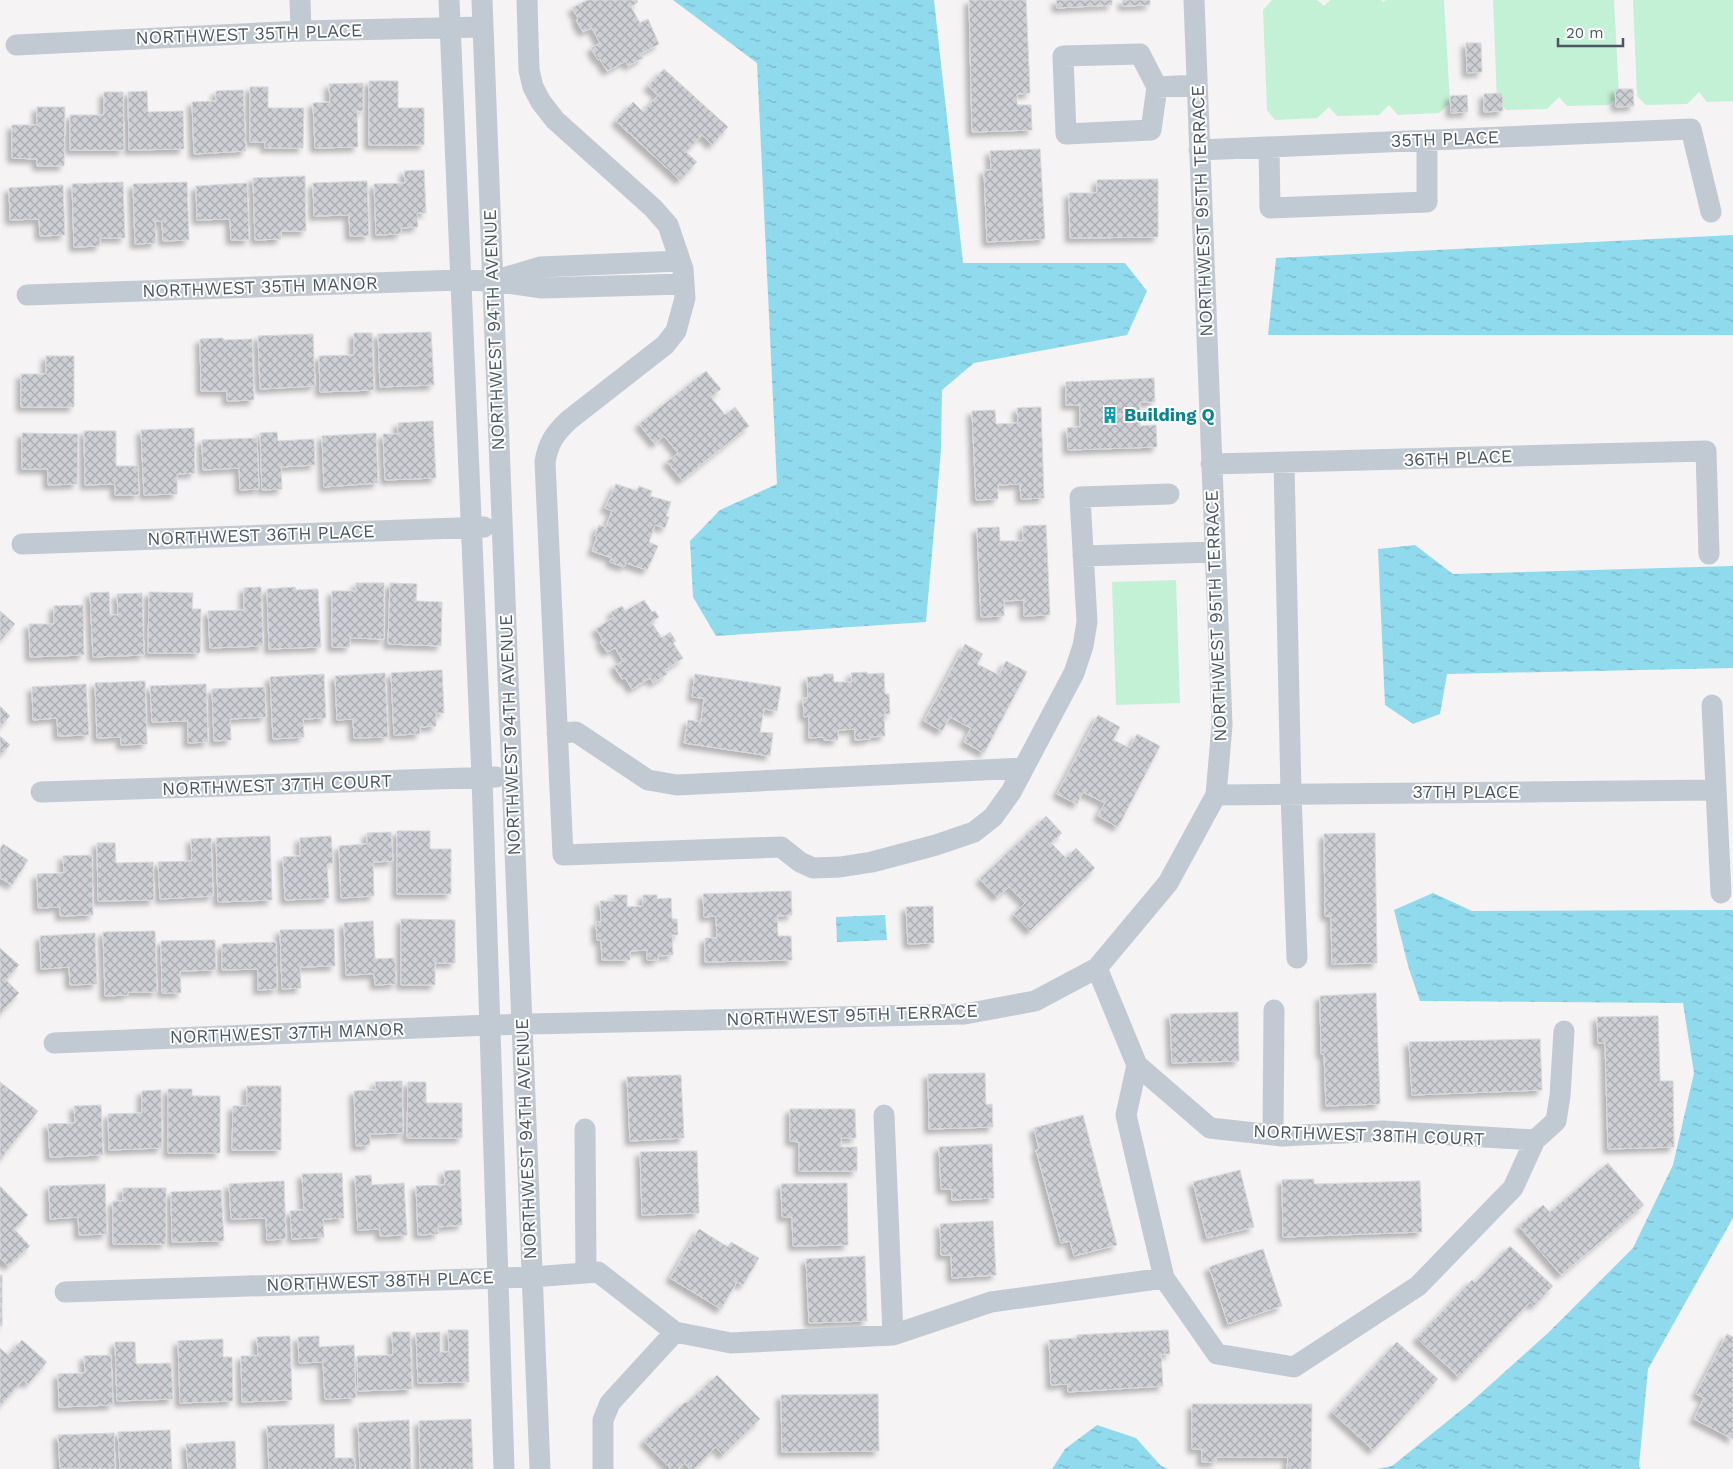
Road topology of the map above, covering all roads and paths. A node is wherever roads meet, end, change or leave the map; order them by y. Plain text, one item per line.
1 (300, 0) edge
2 (449, 0) edge
3 (482, 0) edge
4 (527, 0) edge
5 (1194, 0) edge
6 (483, 27) junction
7 (450, 28) junction
8 (301, 30) junction
9 (16, 45) dead end
10 (1197, 85) junction
11 (1157, 87) junction
12 (1427, 140) junction
13 (1269, 147) junction
14 (1199, 150) junction
15 (1711, 212) dead end
16 (680, 262) junction
17 (459, 280) junction
18 (493, 281) junction
19 (684, 284) junction
20 (27, 295) dead end
21 (1284, 463) junction
22 (1211, 464) junction
23 (1169, 494) dead end
24 (501, 526) junction
25 (471, 527) junction
26 (22, 544) dead end
27 (1215, 552) junction
28 (1709, 554) dead end
29 (1083, 556) junction
30 (1712, 705) dead end
31 (557, 733) junction
32 (1023, 768) junction
33 (513, 776) junction
34 (482, 778) junction
35 (1716, 790) junction
36 (41, 792) dead end
37 (1291, 793) junction
38 (1216, 795) junction
39 (1721, 894) dead end
40 (1297, 958) dead end
41 (1097, 968) junction
42 (1274, 1010) dead end
43 (490, 1025) junction
44 (521, 1026) junction
45 (1564, 1031) dead end
46 (54, 1043) dead end
47 (1137, 1065) junction
48 (884, 1115) dead end
49 (585, 1129) dead end
50 (1273, 1134) junction
51 (1535, 1140) junction
52 (586, 1273) junction
53 (498, 1277) junction
54 (532, 1277) junction
55 (1164, 1278) junction
56 (65, 1292) dead end
57 (675, 1332) junction
58 (893, 1335) junction
59 (504, 1469) edge
60 (540, 1469) edge
61 (603, 1469) edge

1 - 8 street
2 - 7 street, NORTHWEST 94TH AVENUE
3 - 6 street, NORTHWEST 94TH AVENUE
4 - 16 street
5 - 10 street, NORTHWEST 95TH TERRACE
6 - 7 street, NORTHWEST 35TH PLACE
6 - 18 street, NORTHWEST 94TH AVENUE
7 - 8 street, NORTHWEST 35TH PLACE
7 - 17 street, NORTHWEST 94TH AVENUE
8 - 9 street, NORTHWEST 35TH PLACE
10 - 11 street
10 - 14 street, NORTHWEST 95TH TERRACE
11 - 11 street
12 - 13 street, 35TH PLACE
12 - 13 street
12 - 15 street, 35TH PLACE
13 - 14 street, 35TH PLACE
14 - 22 street, NORTHWEST 95TH TERRACE
16 - 18 street, NORTHWEST 35TH MANOR
16 - 19 street
17 - 18 street, NORTHWEST 35TH MANOR
17 - 20 street, NORTHWEST 35TH MANOR
17 - 25 street, NORTHWEST 94TH AVENUE
18 - 19 street, NORTHWEST 35TH MANOR
18 - 24 street, NORTHWEST 94TH AVENUE
19 - 31 street
21 - 22 street, 36TH PLACE
21 - 28 street, 36TH PLACE
21 - 37 street
22 - 27 street, NORTHWEST 95TH TERRACE
23 - 29 street
24 - 25 street, NORTHWEST 36TH PLACE
24 - 33 street, NORTHWEST 94TH AVENUE
25 - 26 street, NORTHWEST 36TH PLACE
25 - 34 street, NORTHWEST 94TH AVENUE
27 - 29 street
27 - 38 street, NORTHWEST 95TH TERRACE
29 - 32 street
30 - 35 street
31 - 32 street
31 - 32 street
33 - 34 street, NORTHWEST 37TH COURT
33 - 44 street, NORTHWEST 94TH AVENUE
34 - 36 street, NORTHWEST 37TH COURT
34 - 43 street, NORTHWEST 94TH AVENUE
35 - 37 street, 37TH PLACE
35 - 39 street
37 - 38 street, 37TH PLACE
37 - 40 street
38 - 41 street, NORTHWEST 95TH TERRACE
41 - 44 street, NORTHWEST 95TH TERRACE
41 - 47 street
42 - 50 street
43 - 44 street, NORTHWEST 37TH MANOR
43 - 46 street, NORTHWEST 37TH MANOR
43 - 53 street, NORTHWEST 94TH AVENUE
44 - 54 street, NORTHWEST 94TH AVENUE
45 - 51 street
47 - 50 street, NORTHWEST 38TH COURT
47 - 55 street
48 - 58 street
49 - 52 street
50 - 51 street, NORTHWEST 38TH COURT
51 - 55 street
52 - 54 street, NORTHWEST 38TH PLACE
52 - 57 street, NORTHWEST 38TH PLACE
53 - 54 street, NORTHWEST 38TH PLACE
53 - 56 street, NORTHWEST 38TH PLACE
53 - 59 street, NORTHWEST 94TH AVENUE
54 - 60 street, NORTHWEST 94TH AVENUE
55 - 58 street, NORTHWEST 38TH PLACE
57 - 58 street, NORTHWEST 38TH PLACE
57 - 61 street

